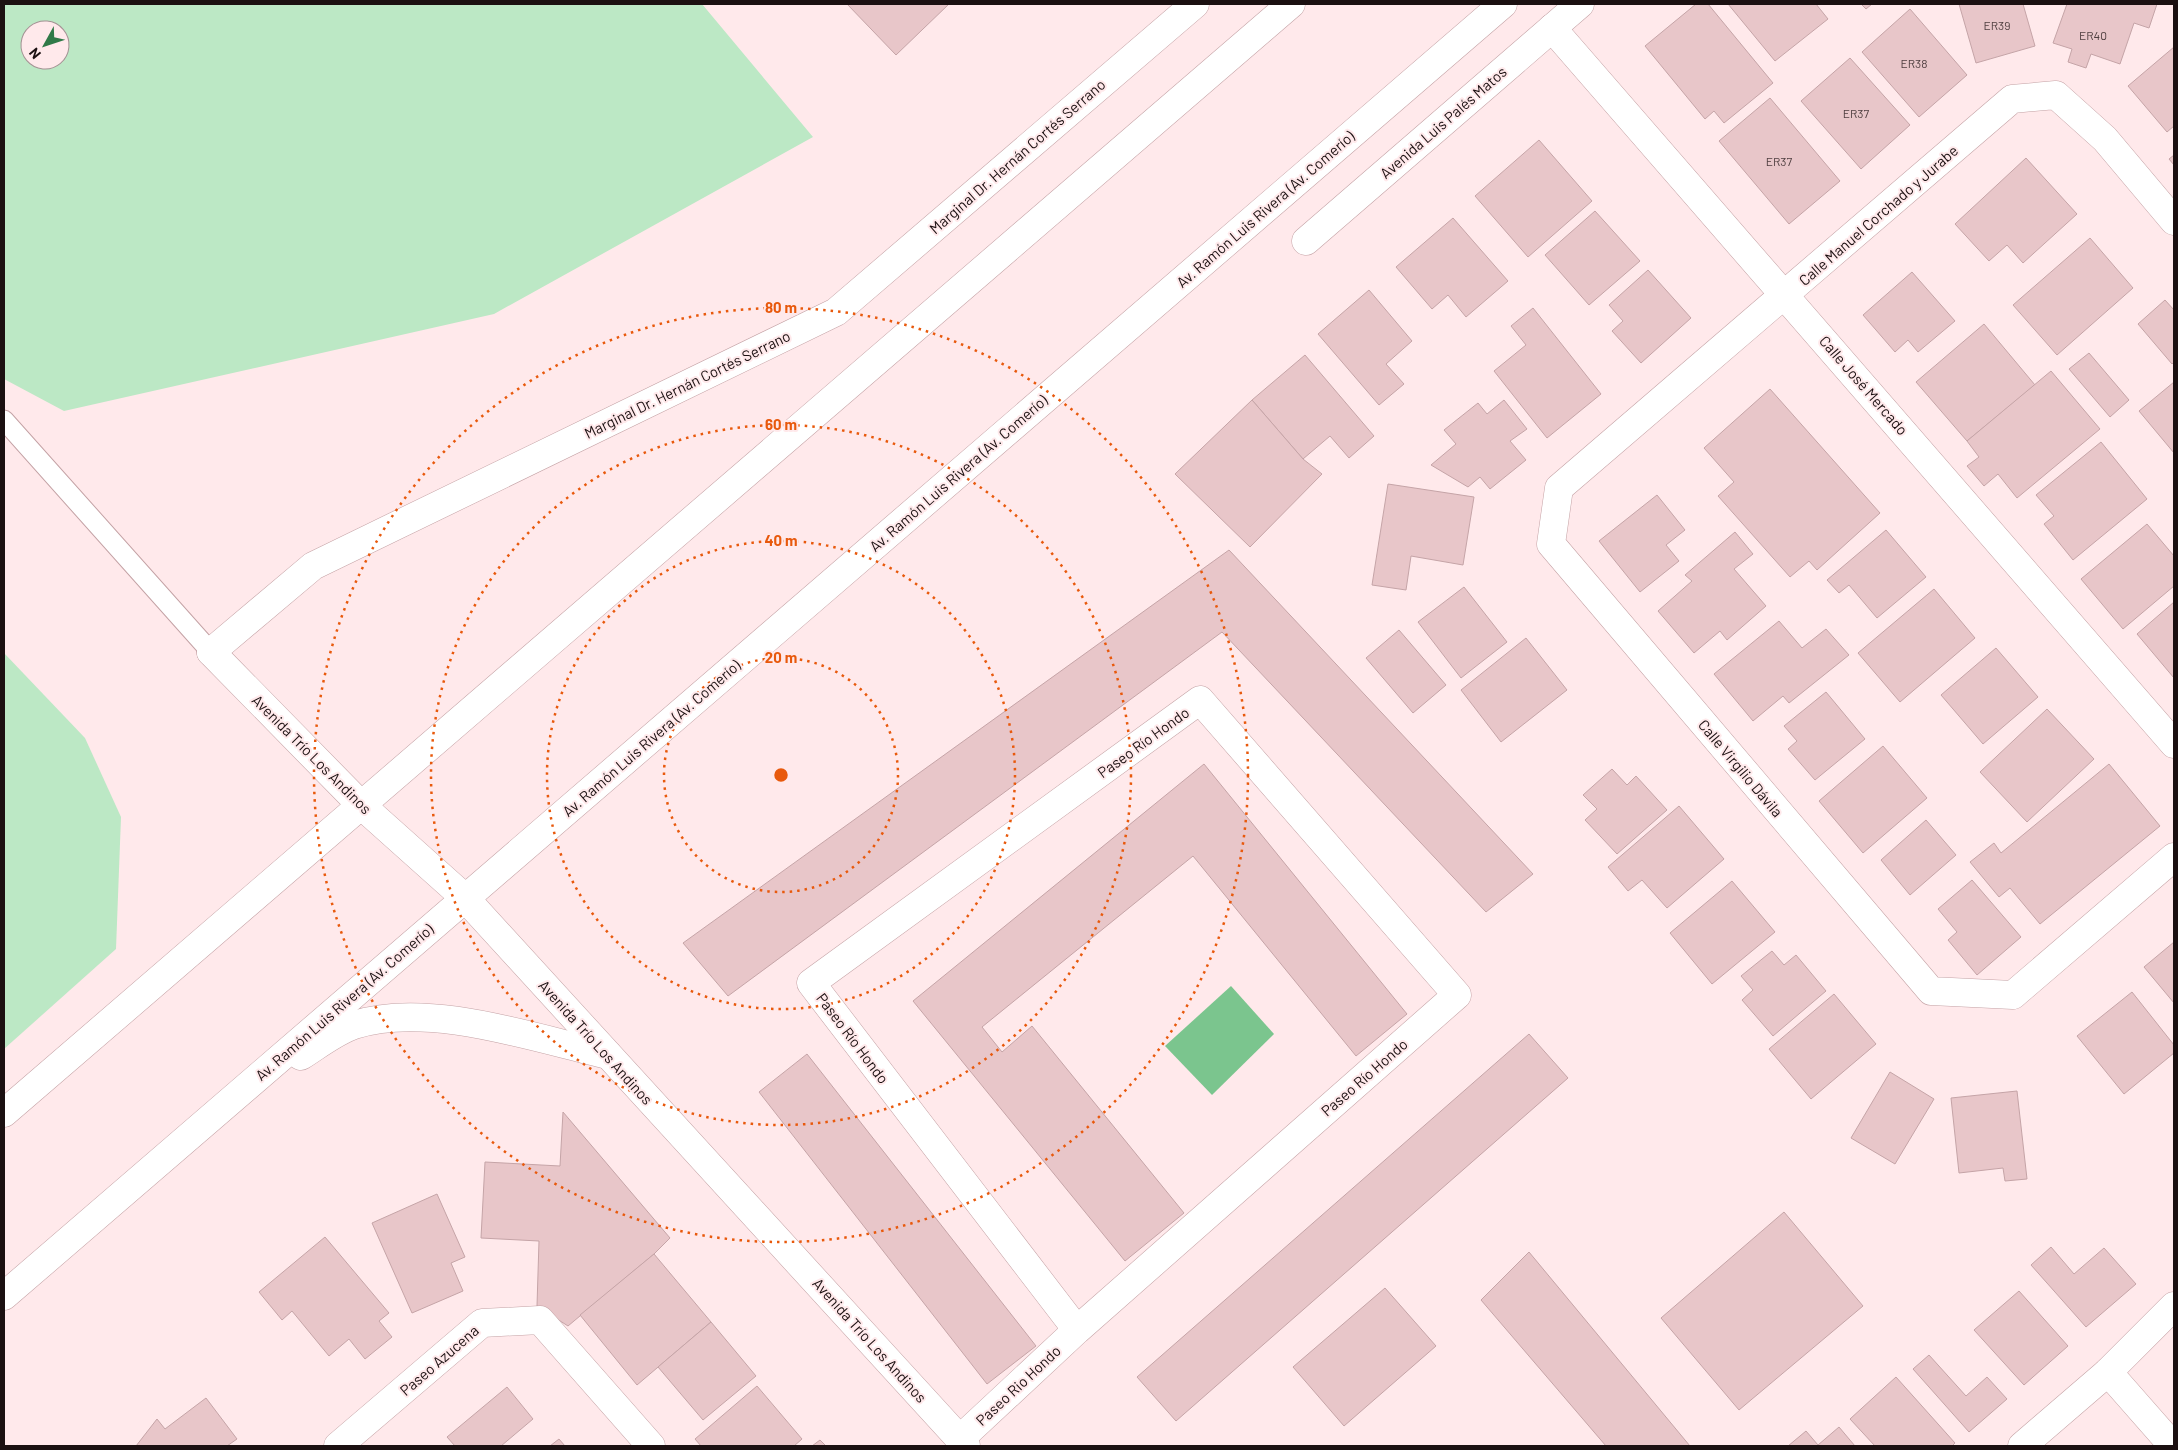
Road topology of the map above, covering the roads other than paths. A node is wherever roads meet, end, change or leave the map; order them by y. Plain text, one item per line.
1 (1195, 4) edge
2 (1291, 4) edge
3 (1503, 4) edge
4 (1580, 4) edge
5 (1552, 28) junction
6 (2174, 221) edge
7 (1306, 241) dead end
8 (1785, 294) junction
9 (4, 420) edge
10 (1578, 472) joint
11 (211, 652) junction
12 (2174, 744) edge
13 (361, 805) junction
14 (2174, 857) edge
15 (465, 898) junction
16 (608, 1055) junction
17 (241, 1091) junction
18 (4, 1113) edge
19 (4, 1296) edge
20 (2174, 1306) edge
21 (1077, 1330) junction
22 (2108, 1372) junction
23 (963, 1442) edge
24 (338, 1446) edge
25 (651, 1446) edge
26 (2022, 1446) edge
27 (2173, 1446) edge

1 - 11 street, Marginal Dr. Hernán Cortés Serrano
2 - 13 street
3 - 15 street, Av. Ramón Luis Rivera (Av. Comerío)
4 - 5 street, Avenida Luis Palés Matos
5 - 7 street, Avenida Luis Palés Matos
5 - 8 street, Calle José Mercado
6 - 8 street, Calle Manuel Corchado y Jurabe
8 - 10 street, Calle Manuel Corchado y Jurabe
8 - 12 street, Calle José Mercado
9 - 11 lane
10 - 14 street, Calle Virgilio Dávila
11 - 13 street, Avenida Trío Los Andinos
13 - 15 street, Avenida Trío Los Andinos
13 - 18 street
15 - 16 street, Avenida Trío Los Andinos
15 - 17 street, Av. Ramón Luis Rivera (Av. Comerío)
16 - 17 street
16 - 23 street, Avenida Trío Los Andinos
17 - 19 street, Av. Ramón Luis Rivera (Av. Comerío)
20 - 22 street
21 - 21 street, Paseo Río Hondo
21 - 23 street, Paseo Rio Hondo
22 - 26 street
22 - 27 street
24 - 25 street, Paseo Azucena

